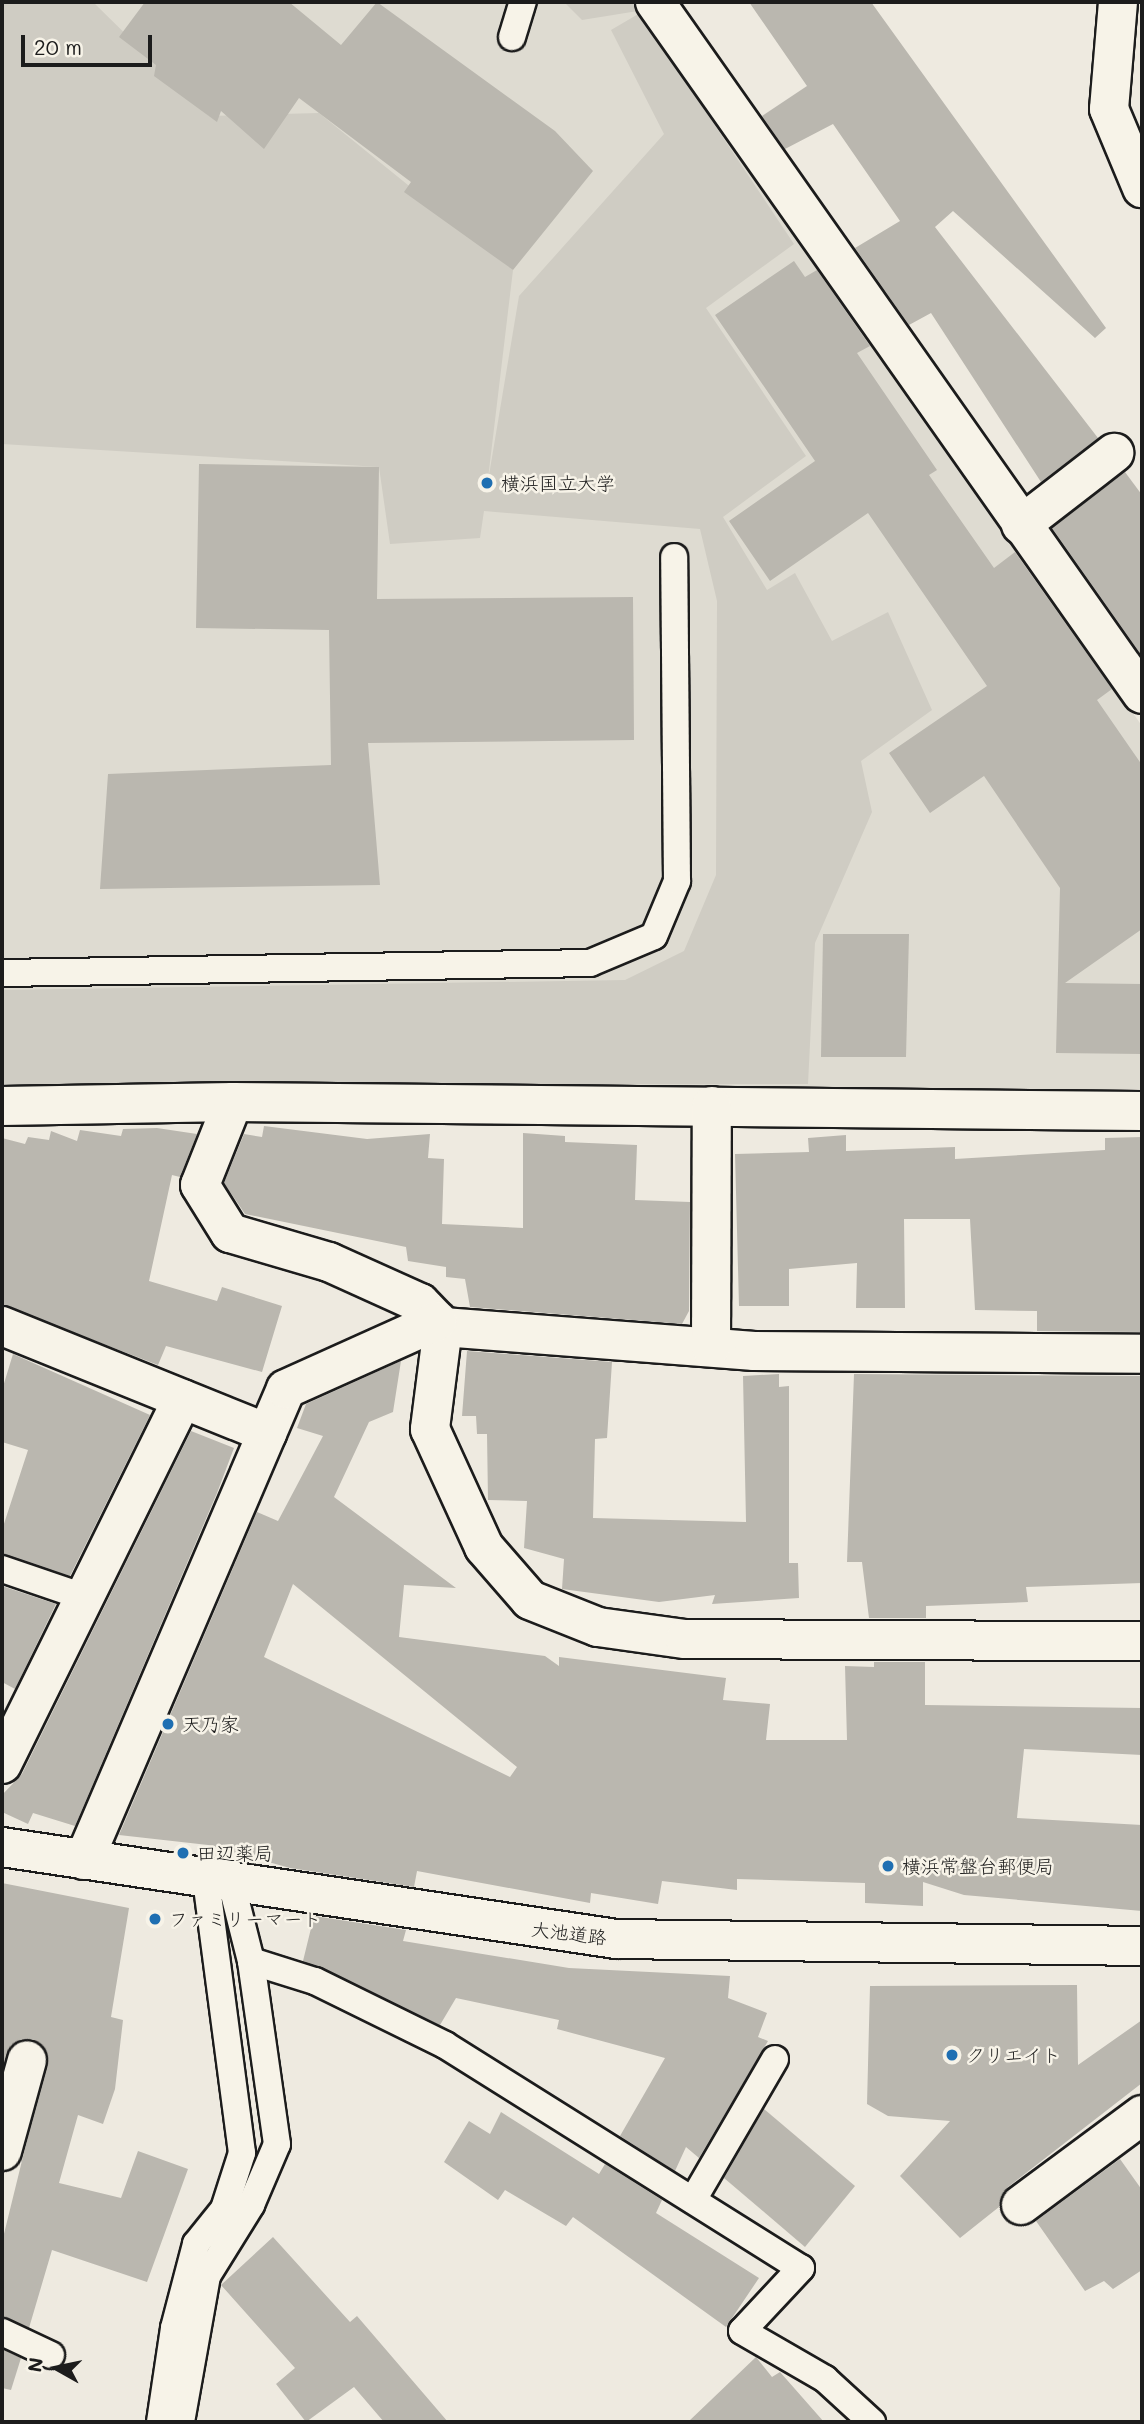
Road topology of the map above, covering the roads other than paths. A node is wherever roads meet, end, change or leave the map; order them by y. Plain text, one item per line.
1 (523, 2) edge
2 (655, 2) edge
3 (1118, 2) edge
4 (512, 37) dead end
5 (1142, 188) edge
6 (1114, 453) dead end
7 (1021, 525) junction
8 (674, 557) dead end
9 (1142, 694) edge
10 (2, 972) edge
11 (233, 1102) junction
12 (2, 1106) edge
13 (712, 1106) junction
14 (1142, 1111) edge
15 (440, 1324) junction
16 (2, 1326) edge
17 (711, 1348) junction
18 (1142, 1354) edge
19 (183, 1399) junction
20 (267, 1433) junction
21 (2, 1569) edge
22 (87, 1598) junction
23 (1142, 1641) edge
24 (2, 1765) edge
25 (2, 1847) edge
26 (84, 1860) junction
27 (219, 1880) junction
28 (1142, 1946) edge
29 (251, 1961) junction
30 (775, 2059) dead end
31 (27, 2060) dead end
32 (1142, 2115) edge
33 (2, 2151) edge
34 (693, 2200) junction
35 (1021, 2205) dead end
36 (2, 2332) edge
37 (51, 2356) dead end
38 (160, 2422) edge
39 (181, 2422) edge
40 (872, 2422) edge

1 - 4 lane
2 - 7 street
3 - 5 street
6 - 7 street
7 - 9 street
8 - 10 lane
11 - 12 street
11 - 13 street
11 - 15 street
13 - 14 street
13 - 17 street
15 - 17 street
15 - 20 street
15 - 23 street
16 - 19 street
17 - 18 street
19 - 20 street
19 - 22 street
20 - 26 street
21 - 22 lane
22 - 24 street
25 - 26 street, 大池道路
26 - 27 street, 大池道路
27 - 28 street, 大池道路
27 - 29 lane
27 - 38 lane
29 - 34 lane
29 - 39 lane
30 - 34 lane
31 - 33 street
32 - 35 street
34 - 40 lane
36 - 37 lane

